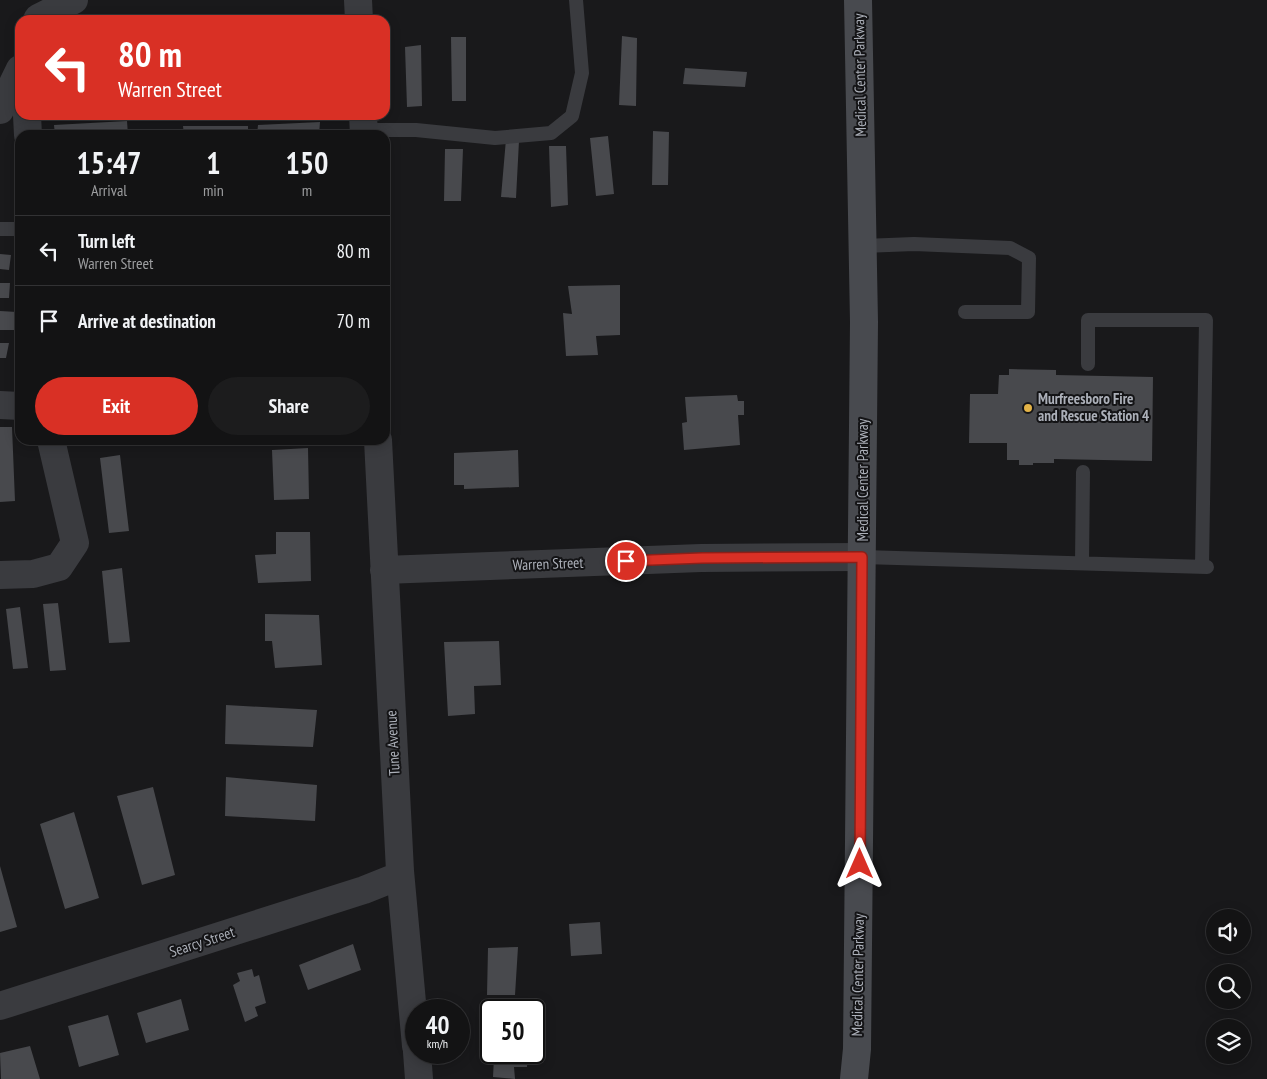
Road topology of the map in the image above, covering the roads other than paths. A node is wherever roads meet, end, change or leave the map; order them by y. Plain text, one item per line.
1 (74, 0) edge
2 (358, 0) edge
3 (576, 0) edge
4 (858, 0) edge
5 (44, 15) edge
6 (359, 15) edge
7 (15, 79) edge
8 (0, 110) edge
9 (364, 127) edge
10 (0, 229) edge
11 (15, 229) edge
12 (863, 246) junction
13 (966, 312) dead end
14 (1088, 364) dead end
15 (0, 406) edge
16 (15, 406) edge
17 (53, 445) edge
18 (378, 445) edge
19 (1083, 472) dead end
20 (862, 557) junction
21 (1082, 563) junction
22 (384, 570) junction
23 (0, 575) edge
24 (400, 871) junction
25 (412, 999) edge
26 (0, 1006) edge
27 (418, 1064) edge
28 (419, 1079) edge
29 (854, 1079) edge

1 - 5 street
2 - 6 street
3 - 9 lane
4 - 12 main road, Medical Center Parkway
7 - 8 street
10 - 11 lane
12 - 13 lane
12 - 20 main road, Medical Center Parkway
14 - 21 lane
15 - 16 street
17 - 23 street
18 - 22 street, Tune Avenue
19 - 21 lane
20 - 21 lane
20 - 22 street, Warren Street
20 - 29 main road, Medical Center Parkway
22 - 24 street, Tune Avenue
24 - 25 street, Tune Avenue
24 - 26 street, Searcy Street
27 - 28 street

